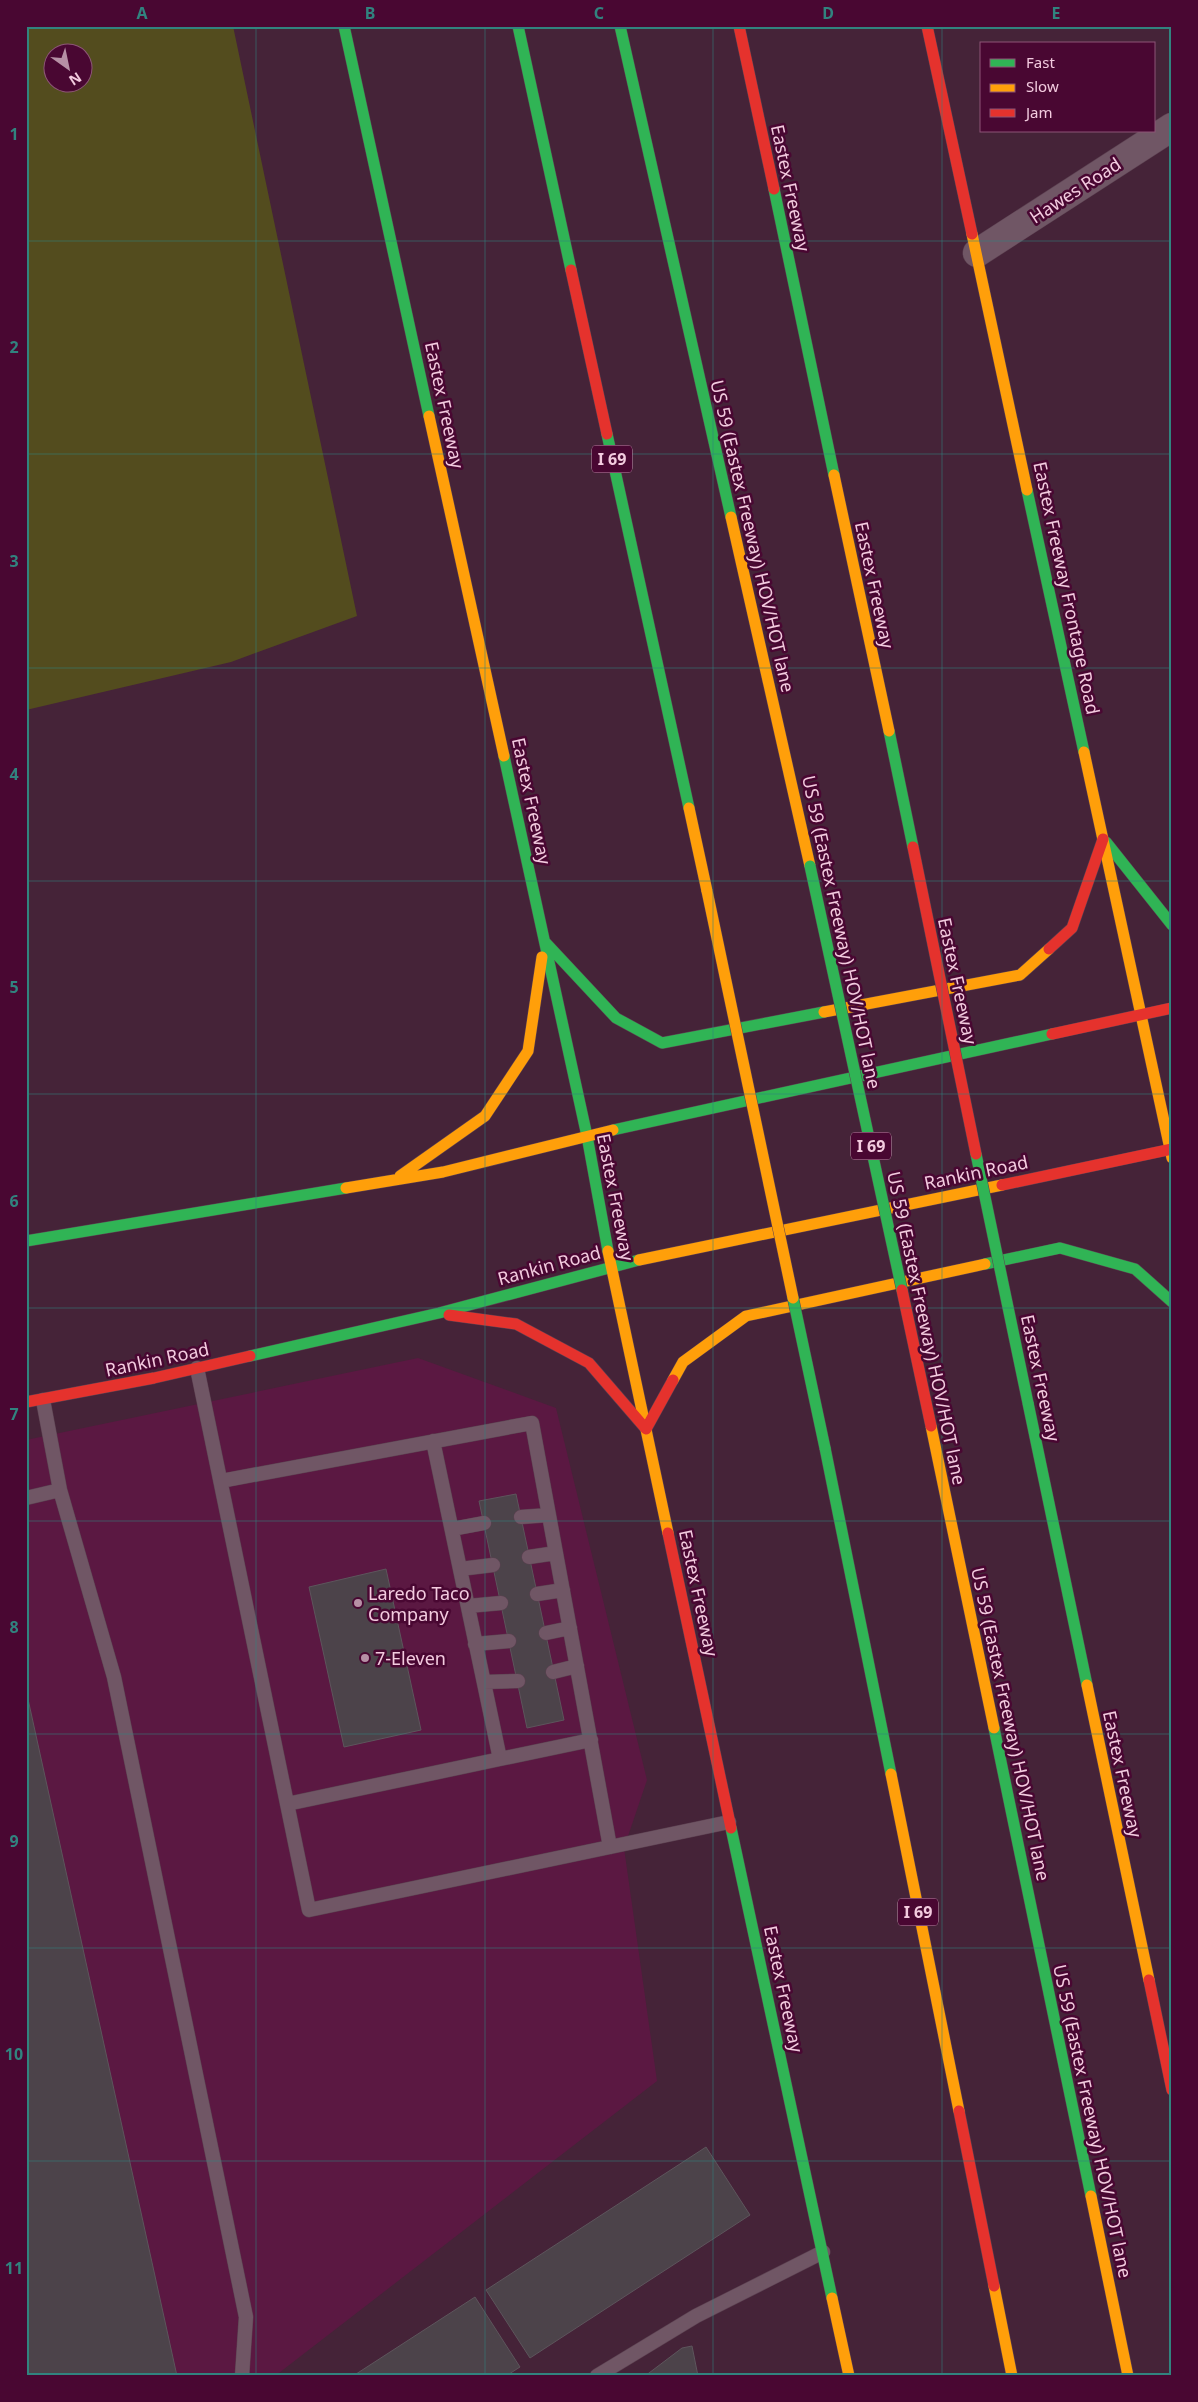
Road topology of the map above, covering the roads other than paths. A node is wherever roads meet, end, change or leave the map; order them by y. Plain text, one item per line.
1 (344, 26) edge
2 (518, 26) edge
3 (620, 26) edge
4 (739, 26) edge
5 (927, 26) edge
6 (1172, 127) edge
7 (977, 253) junction
8 (1103, 838) junction
9 (1172, 925) edge
10 (544, 940) junction
11 (1172, 1008) edge
12 (1140, 1014) junction
13 (587, 1136) junction
14 (1171, 1152) edge
15 (394, 1180) junction
16 (26, 1241) edge
17 (611, 1266) junction
18 (1172, 1302) edge
19 (439, 1313) junction
20 (197, 1368) junction
21 (43, 1400) junction
22 (26, 1402) edge
23 (646, 1429) junction
24 (433, 1441) junction
25 (221, 1481) junction
26 (60, 1490) junction
27 (26, 1498) edge
28 (549, 1515) junction
29 (521, 1517) dead end
30 (484, 1524) dead end
31 (452, 1529) junction
32 (556, 1553) junction
33 (530, 1557) dead end
34 (493, 1565) dead end
35 (460, 1570) junction
36 (563, 1590) junction
37 (537, 1594) dead end
38 (501, 1603) dead end
39 (468, 1606) junction
40 (570, 1628) junction
41 (546, 1633) dead end
42 (509, 1642) dead end
43 (475, 1644) junction
44 (577, 1666) junction
45 (554, 1672) dead end
46 (518, 1681) dead end
47 (484, 1682) junction
48 (591, 1740) junction
49 (500, 1759) junction
50 (287, 1804) junction
51 (729, 1822) junction
52 (610, 1847) junction
53 (1172, 2090) edge
54 (823, 2252) junction
55 (242, 2376) edge
56 (597, 2376) edge
57 (849, 2376) edge
58 (1012, 2376) edge
59 (1128, 2376) edge

1 - 10 main road, Eastex Freeway
2 - 58 main road, I 69, bridge
3 - 59 main road, US 59 (Eastex Freeway) HOV/HOT lane / I 69, bridge
4 - 53 main road, Eastex Freeway, bridge
5 - 7 main road, Eastex Freeway Frontage Road
6 - 7 street, Hawes Road
7 - 8 main road, Eastex Freeway Frontage Road
8 - 9 main road
8 - 10 main road
8 - 12 main road, Eastex Freeway Frontage Road
10 - 13 main road, Eastex Freeway
10 - 15 main road
11 - 12 main road
12 - 13 main road
12 - 14 main road, Eastex Freeway Frontage Road
13 - 15 main road
13 - 17 main road, Eastex Freeway
14 - 17 main road, Rankin Road
15 - 16 main road
17 - 19 main road, Rankin Road
17 - 23 main road, Eastex Freeway
18 - 23 main road
19 - 20 main road, Rankin Road
19 - 23 main road
20 - 21 main road, Rankin Road
20 - 25 lane
21 - 22 main road, Rankin Road
21 - 26 lane
23 - 51 main road, Eastex Freeway
24 - 25 lane
24 - 28 lane
24 - 31 lane
25 - 50 lane
26 - 27 lane
26 - 55 lane
28 - 29 lane
28 - 32 lane
30 - 31 lane
31 - 35 lane
32 - 33 lane
32 - 36 lane
34 - 35 lane
35 - 39 lane
36 - 37 lane
36 - 40 lane
38 - 39 lane
39 - 43 lane
40 - 41 lane
40 - 44 lane
42 - 43 lane
43 - 47 lane
44 - 45 lane
44 - 48 lane
46 - 47 lane
47 - 49 lane
48 - 49 lane
48 - 52 lane
49 - 50 lane
50 - 52 lane
51 - 52 lane
51 - 54 main road, Eastex Freeway
54 - 56 lane
54 - 57 main road, Eastex Freeway

